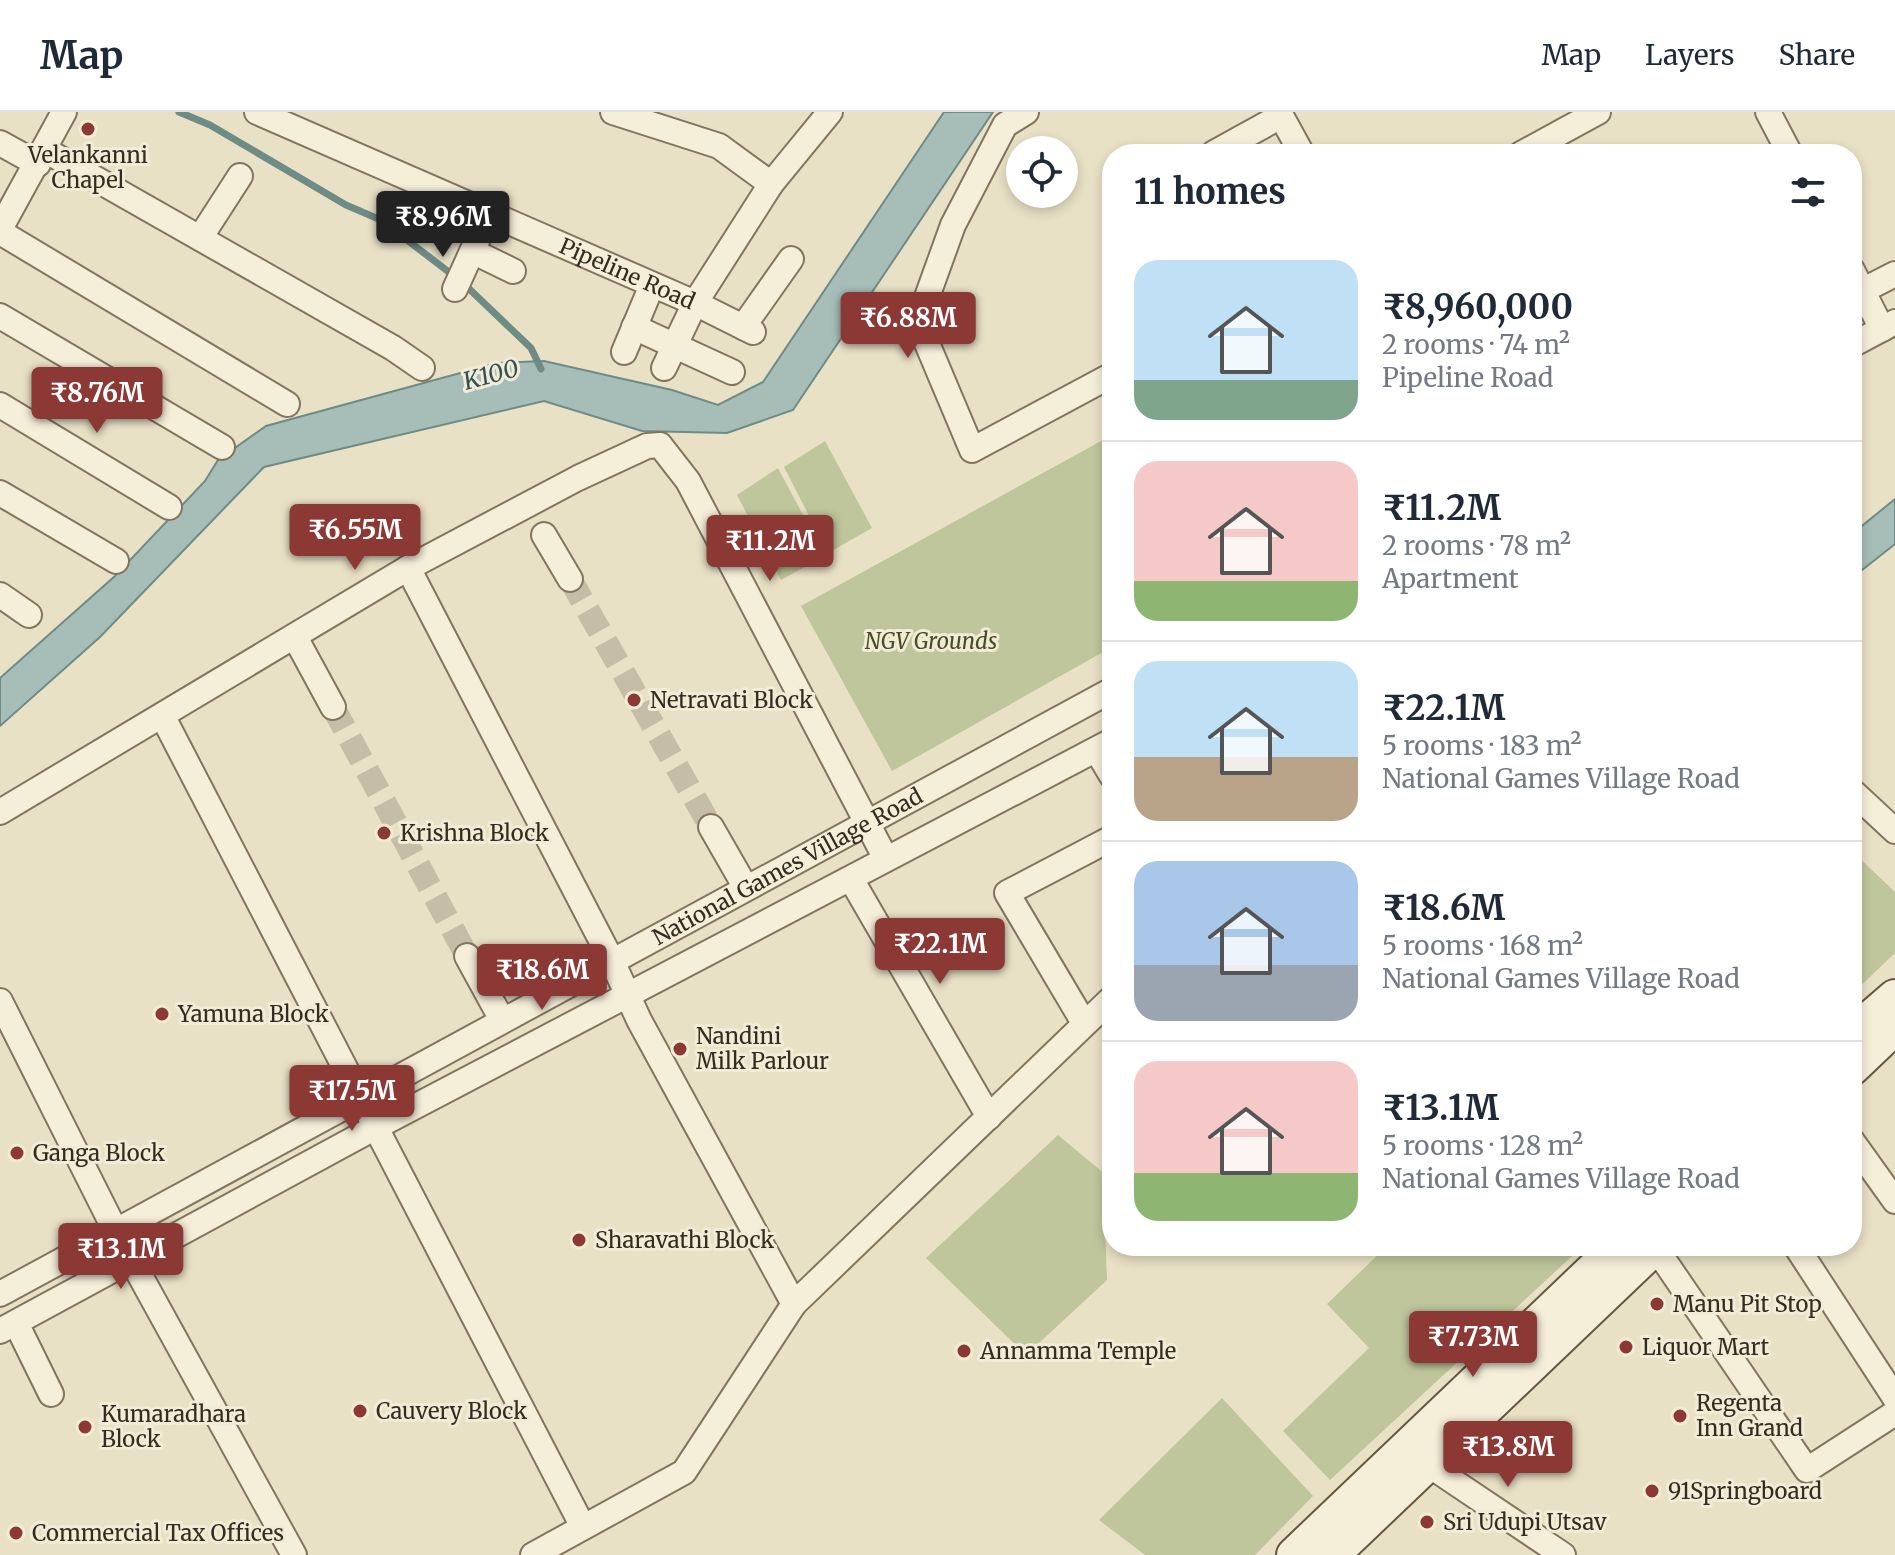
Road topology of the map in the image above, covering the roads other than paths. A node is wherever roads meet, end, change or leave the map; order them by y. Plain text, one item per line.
1 (64, 112) edge
2 (257, 112) edge
3 (613, 112) edge
4 (830, 112) edge
5 (1026, 112) edge
6 (1598, 112) edge
7 (1768, 112) edge
8 (1280, 114) edge
9 (0, 143) edge
10 (1229, 144) edge
11 (1296, 144) edge
12 (1539, 144) edge
13 (1785, 144) edge
14 (42, 157) junction
15 (240, 176) dead end
16 (771, 184) junction
17 (489, 214) junction
18 (0, 231) edge
19 (200, 238) junction
20 (474, 252) junction
21 (791, 259) dead end
22 (513, 271) dead end
23 (1895, 274) edge
24 (1862, 284) edge
25 (652, 285) junction
26 (455, 289) dead end
27 (1862, 294) edge
28 (695, 303) junction
29 (0, 316) edge
30 (1888, 326) edge
31 (634, 327) junction
32 (1862, 340) edge
33 (624, 352) dead end
34 (670, 357) junction
35 (422, 368) dead end
36 (732, 372) dead end
37 (1102, 380) edge
38 (287, 404) dead end
39 (0, 405) edge
40 (222, 447) dead end
41 (0, 493) edge
42 (169, 507) dead end
43 (544, 535) dead end
44 (116, 561) dead end
45 (408, 568) junction
46 (570, 579) tunnel mouth
47 (0, 595) edge
48 (29, 615) dead end
49 (295, 637) junction
50 (1102, 695) edge
51 (333, 707) tunnel mouth
52 (163, 717) junction
53 (1102, 748) edge
54 (1862, 800) edge
55 (0, 812) edge
56 (867, 823) junction
57 (711, 827) tunnel mouth
58 (1895, 831) edge
59 (1102, 843) edge
60 (886, 859) junction
61 (851, 879) junction
62 (746, 888) junction
63 (467, 956) tunnel mouth
64 (612, 961) junction
65 (627, 994) junction
66 (1895, 997) edge
67 (0, 1001) edge
68 (1102, 1007) edge
69 (502, 1020) junction
70 (1084, 1023) junction
71 (1862, 1025) edge
72 (1895, 1027) edge
73 (1862, 1058) edge
74 (360, 1096) junction
75 (989, 1117) junction
76 (376, 1127) junction
77 (1862, 1155) edge
78 (1895, 1201) edge
79 (116, 1232) junction
80 (1609, 1256) edge
81 (1644, 1256) edge
82 (1662, 1256) edge
83 (1803, 1256) edge
84 (132, 1261) junction
85 (0, 1294) edge
86 (794, 1304) junction
87 (8, 1327) edge
88 (51, 1394) dead end
89 (1895, 1398) edge
90 (1895, 1413) edge
91 (1426, 1463) junction
92 (583, 1527) junction
93 (1334, 1547) edge
94 (294, 1555) edge
95 (533, 1555) edge
96 (1294, 1555) edge
97 (1563, 1555) edge

1 - 14 street
2 - 17 street, Pipeline Road
3 - 16 street
4 - 16 street, Pipeline Road
5 - 37 street
6 - 12 street
7 - 13 street
8 - 10 street
8 - 11 street
9 - 14 street
14 - 18 street
14 - 19 street
15 - 19 street
16 - 28 street, Pipeline Road
17 - 20 street
17 - 25 street, Pipeline Road
18 - 38 street
19 - 35 street
20 - 22 street
20 - 26 street
21 - 28 street
23 - 24 street
25 - 28 street, Pipeline Road
25 - 31 street
27 - 30 street
28 - 34 street
29 - 40 street
30 - 32 street
31 - 33 street
31 - 34 street
34 - 36 street
39 - 42 street
41 - 44 street
43 - 46 street
45 - 49 street
45 - 56 street
45 - 64 street
47 - 48 street
49 - 51 street
49 - 52 street
50 - 56 street, National Games Village Road
52 - 55 street
52 - 74 street
53 - 60 street, National Games Village Road
54 - 58 street
56 - 60 street
56 - 62 street, National Games Village Road
57 - 62 street
59 - 70 street
60 - 61 street, National Games Village Road
61 - 65 street, National Games Village Road
61 - 75 street
62 - 64 street, National Games Village Road
63 - 69 street
64 - 65 street
64 - 69 street, National Games Village Road
65 - 76 street, National Games Village Road
65 - 86 street
66 - 71 main road
67 - 79 street
68 - 70 street
69 - 74 street, National Games Village Road
70 - 75 street
72 - 73 main road
74 - 76 street
74 - 79 street, National Games Village Road
75 - 86 street
76 - 84 street, National Games Village Road
76 - 92 street
77 - 78 street
79 - 84 street
79 - 85 street, National Games Village Road
80 - 93 main road
81 - 91 main road
82 - 90 street
83 - 89 street
84 - 87 street, National Games Village Road
84 - 94 street
86 - 92 street
87 - 88 street
91 - 93 main road
91 - 97 street
92 - 95 street
93 - 96 main road

